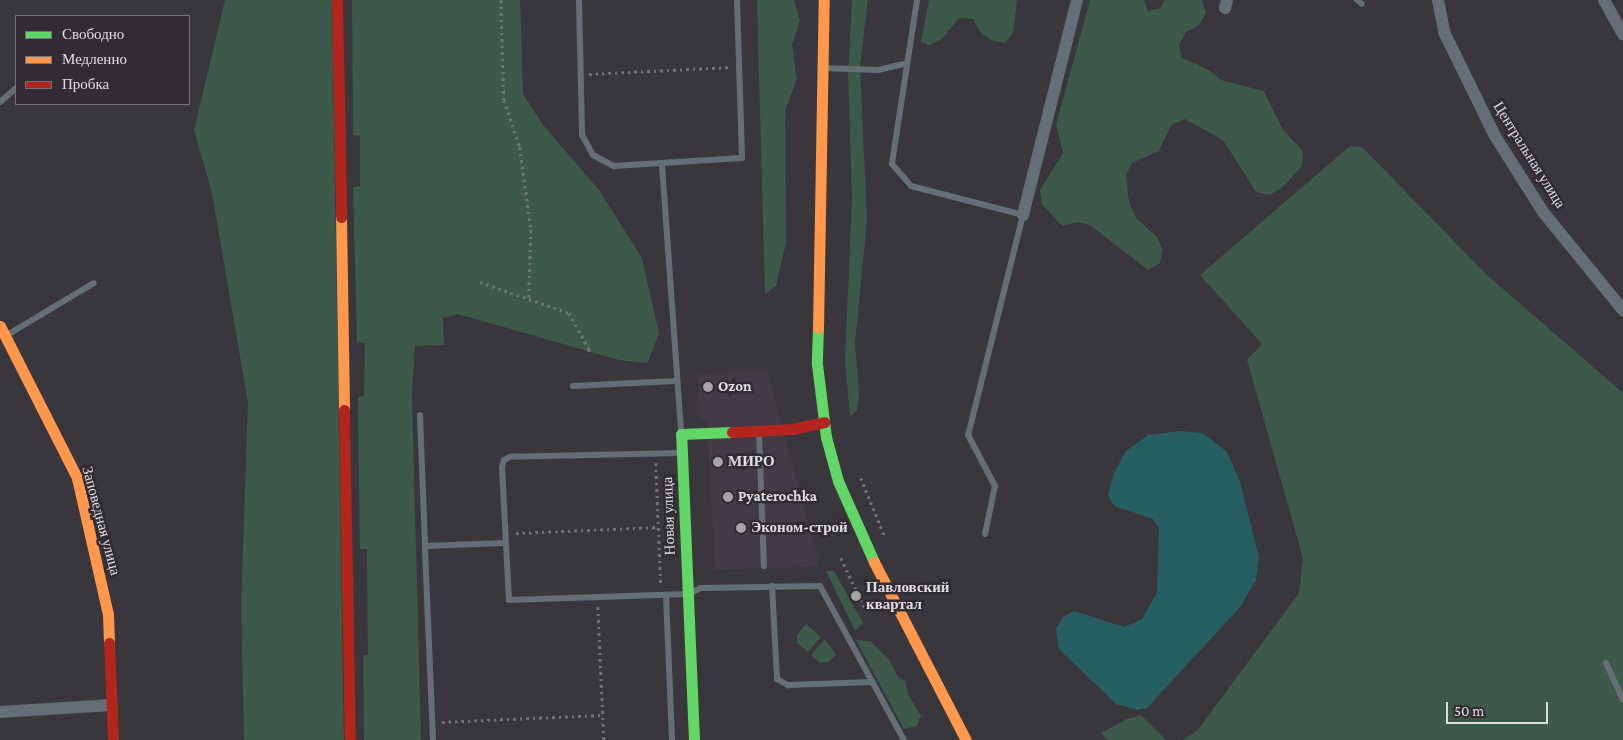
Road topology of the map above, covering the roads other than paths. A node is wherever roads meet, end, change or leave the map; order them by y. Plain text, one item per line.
1 (337, 0) edge
2 (579, 0) edge
3 (737, 0) edge
4 (824, 0) edge
5 (917, 0) edge
6 (1077, 0) edge
7 (1438, 0) edge
8 (1604, 0) edge
9 (1623, 34) edge
10 (906, 64) junction
11 (822, 68) junction
12 (15, 89) edge
13 (0, 102) edge
14 (662, 165) junction
15 (1023, 216) junction
16 (94, 283) dead end
17 (1623, 310) edge
18 (3, 331) edge
19 (675, 381) junction
20 (573, 386) dead end
21 (420, 415) dead end
22 (824, 422) junction
23 (759, 431) junction
24 (681, 434) junction
25 (682, 453) junction
26 (984, 534) dead end
27 (505, 543) junction
28 (425, 546) junction
29 (764, 566) dead end
30 (772, 586) junction
31 (688, 594) junction
32 (664, 595) junction
33 (1606, 663) dead end
34 (873, 682) junction
35 (1623, 700) edge
36 (112, 705) junction
37 (0, 712) edge
38 (113, 740) edge
39 (350, 740) edge
40 (432, 740) edge
41 (672, 740) edge
42 (694, 740) edge
43 (904, 740) edge
44 (966, 740) edge

1 - 39 street
2 - 14 lane
3 - 14 lane
4 - 11 street
5 - 10 lane
6 - 15 street
7 - 17 street, Центральная улица
8 - 9 street
10 - 11 lane
10 - 15 lane
11 - 22 street
12 - 13 lane
14 - 19 lane
15 - 26 lane
16 - 18 lane
18 - 36 street, Заповедная улица
19 - 20 lane
19 - 24 lane
21 - 28 lane
22 - 23 street
22 - 44 street
23 - 24 street
23 - 29 lane
24 - 25 street, Новая улица
25 - 27 lane
25 - 31 street, Новая улица
27 - 28 lane
27 - 32 lane
28 - 40 lane
30 - 31 lane
30 - 34 lane
30 - 34 lane
31 - 32 lane
31 - 42 street, Новая улица
32 - 41 lane
33 - 35 lane
34 - 43 lane
36 - 37 street
36 - 38 street, Заповедная улица

